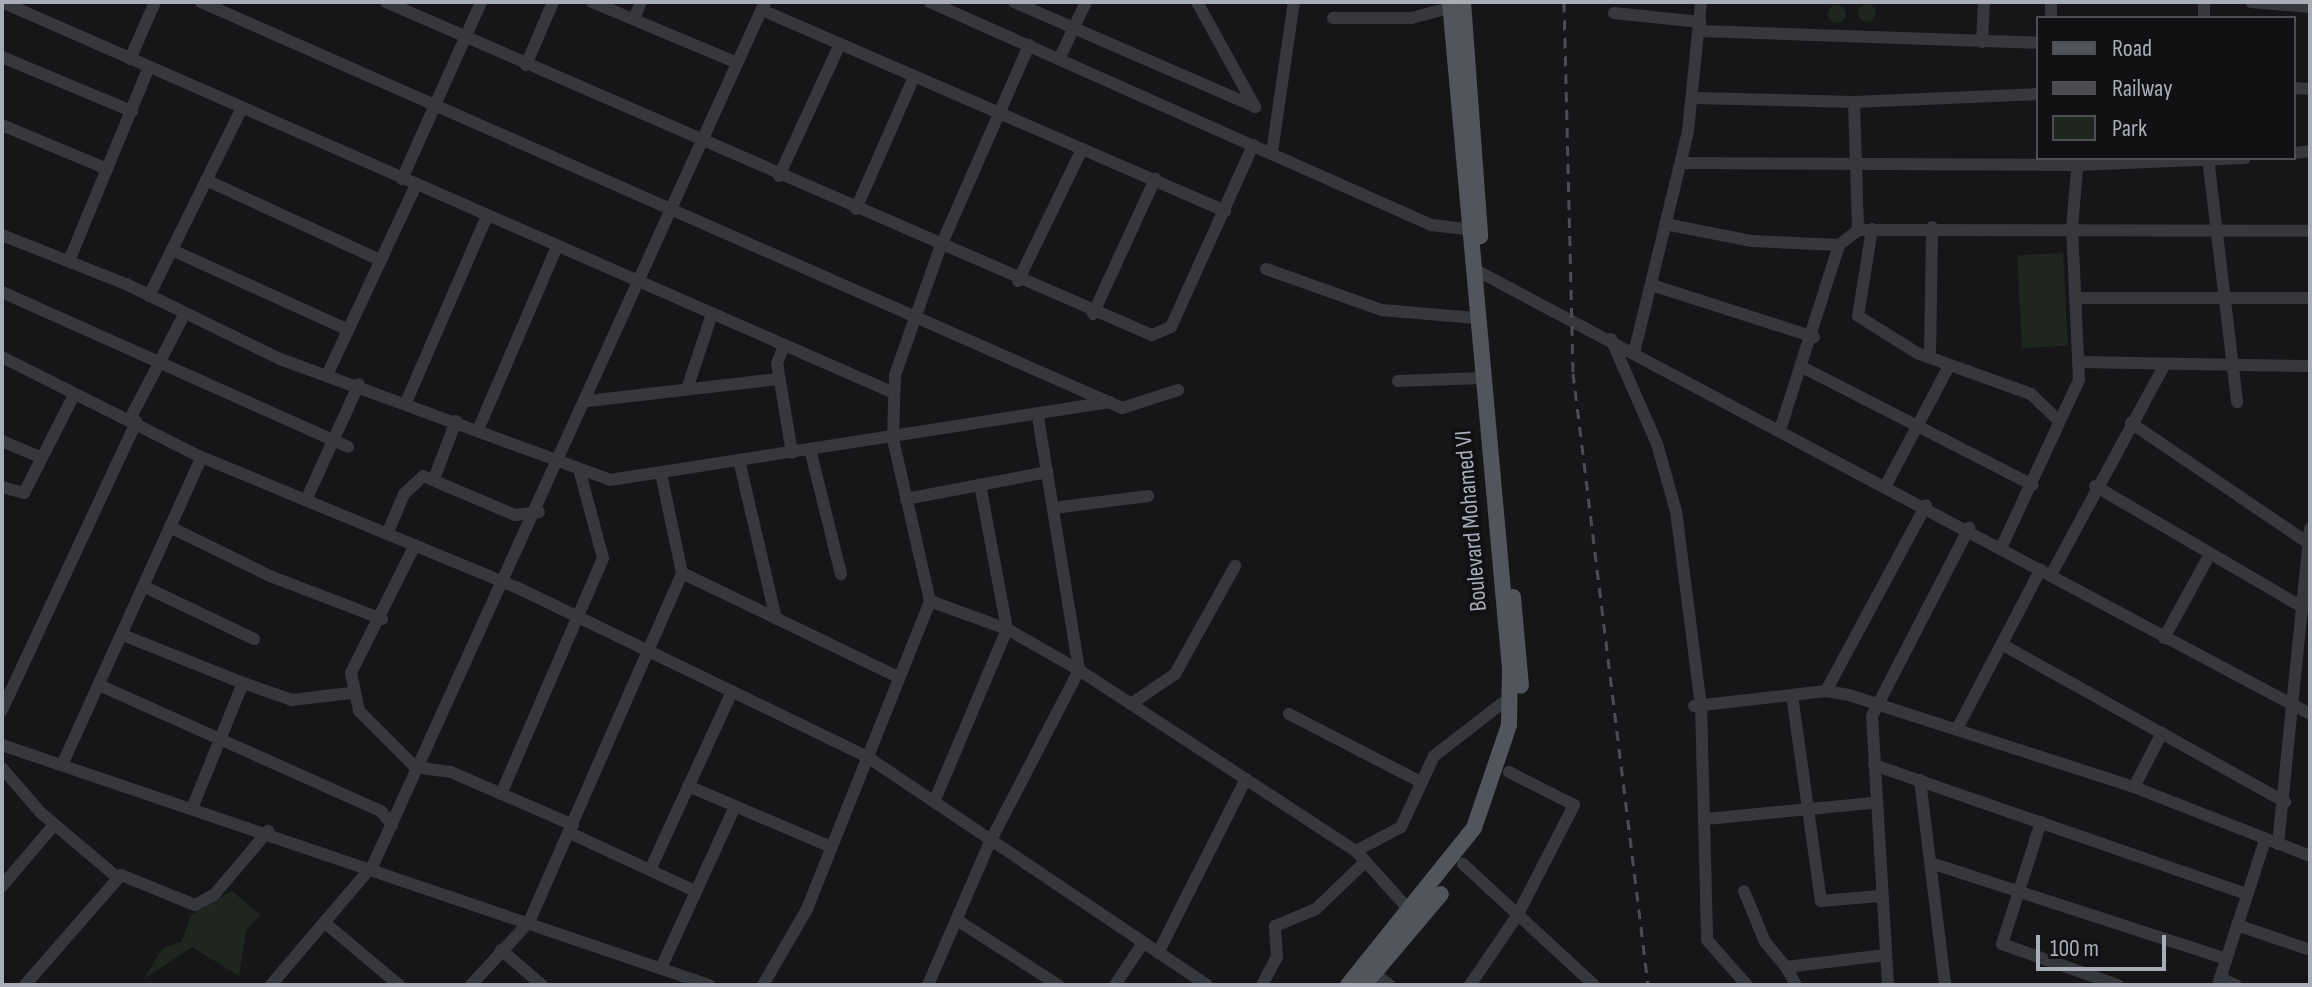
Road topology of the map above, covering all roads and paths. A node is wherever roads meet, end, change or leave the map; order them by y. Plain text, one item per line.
1 (2, 2) edge
2 (155, 2) edge
3 (201, 2) edge
4 (481, 2) edge
5 (553, 2) edge
6 (592, 2) edge
7 (641, 2) edge
8 (930, 2) edge
9 (1014, 2) edge
10 (1086, 2) edge
11 (1197, 2) edge
12 (1294, 2) edge
13 (1701, 2) edge
14 (1984, 2) edge
15 (2251, 2) edge
16 (389, 3) edge
17 (1454, 4) edge
18 (763, 6) edge
19 (1031, 6) edge
20 (2310, 7) edge
21 (1614, 13) dead end
22 (1333, 18) dead end
23 (634, 19) junction
24 (1701, 26) junction
25 (1073, 29) junction
26 (464, 37) junction
27 (1982, 42) junction
28 (2036, 43) edge
29 (840, 44) junction
30 (1029, 45) junction
31 (2, 57) edge
32 (1060, 57) junction
33 (130, 59) junction
34 (737, 63) junction
35 (526, 65) junction
36 (149, 67) junction
37 (914, 77) junction
38 (2036, 94) edge
39 (1694, 98) junction
40 (1854, 102) junction
41 (242, 108) junction
42 (433, 108) junction
43 (132, 111) junction
44 (1001, 114) junction
45 (2, 125) edge
46 (700, 141) junction
47 (1253, 145) junction
48 (1082, 149) junction
49 (1272, 152) junction
50 (2208, 160) edge
51 (1854, 162) junction
52 (2077, 162) edge
53 (1682, 163) junction
54 (107, 169) junction
55 (779, 176) junction
56 (402, 179) junction
57 (1155, 179) junction
58 (206, 180) junction
59 (416, 185) junction
60 (856, 209) junction
61 (1225, 211) junction
62 (670, 214) junction
63 (487, 216) junction
64 (1670, 225) junction
65 (1932, 227) junction
66 (2072, 228) junction
67 (1872, 229) junction
68 (1474, 230) junction
69 (1858, 230) junction
70 (2219, 231) junction
71 (2310, 231) edge
72 (2, 235) edge
73 (1839, 245) junction
74 (557, 247) junction
75 (940, 248) junction
76 (172, 250) junction
77 (380, 260) junction
78 (69, 261) junction
79 (1266, 269) dead end
80 (1477, 269) junction
81 (1018, 281) junction
82 (639, 282) junction
83 (1655, 286) junction
84 (2, 292) edge
85 (149, 296) junction
86 (2227, 296) junction
87 (2076, 298) junction
88 (2310, 298) edge
89 (712, 314) junction
90 (1093, 314) junction
91 (184, 315) junction
92 (1476, 318) junction
93 (913, 320) junction
94 (348, 330) junction
95 (1814, 337) junction
96 (1611, 339) junction
97 (784, 346) junction
98 (1634, 353) junction
99 (2, 357) edge
100 (1930, 357) junction
101 (2078, 362) junction
102 (2165, 364) junction
103 (158, 365) junction
104 (2233, 365) junction
105 (1949, 366) junction
106 (2310, 366) edge
107 (1802, 367) junction
108 (328, 373) junction
109 (1482, 378) junction
110 (779, 379) junction
111 (1398, 381) dead end
112 (359, 384) junction
113 (687, 389) junction
114 (1178, 390) dead end
115 (894, 393) junction
116 (74, 395) junction
117 (407, 400) junction
118 (588, 401) junction
119 (1110, 402) junction
120 (2237, 402) dead end
121 (1038, 417) junction
122 (2058, 420) junction
123 (133, 421) junction
124 (456, 421) junction
125 (2131, 423) junction
126 (1921, 424) junction
127 (478, 430) junction
128 (1780, 430) junction
129 (893, 439) junction
130 (2, 441) edge
131 (343, 445) junction
132 (810, 449) junction
133 (792, 453) junction
134 (202, 457) junction
135 (42, 458) junction
136 (560, 460) junction
137 (739, 460) junction
138 (579, 469) junction
139 (1047, 472) junction
140 (661, 473) junction
141 (434, 479) junction
142 (980, 485) junction
143 (1886, 485) junction
144 (2033, 485) junction
145 (2095, 486) junction
146 (2, 487) edge
147 (1148, 496) dead end
148 (307, 498) junction
149 (906, 499) junction
150 (1926, 505) junction
151 (1054, 508) junction
152 (539, 512) junction
153 (170, 527) junction
154 (1969, 528) junction
155 (2310, 529) edge
156 (388, 532) junction
157 (2309, 544) edge
158 (415, 545) junction
159 (2001, 548) junction
160 (2210, 554) junction
161 (1235, 566) dead end
162 (2046, 571) junction
163 (682, 573) junction
164 (841, 574) dead end
165 (505, 582) junction
166 (145, 587) junction
167 (930, 601) junction
168 (2304, 608) junction
169 (579, 616) junction
170 (382, 619) junction
171 (776, 619) junction
172 (1007, 629) junction
173 (123, 635) junction
174 (2164, 638) junction
175 (254, 639) dead end
176 (2003, 645) junction
177 (647, 651) junction
178 (1079, 670) junction
179 (898, 677) junction
180 (243, 683) junction
181 (99, 685) junction
182 (1826, 691) junction
183 (351, 693) junction
184 (731, 694) junction
185 (1792, 695) junction
186 (1510, 697) junction
187 (1876, 703) junction
188 (1131, 704) junction
189 (1698, 706) junction
190 (2292, 706) junction
191 (2, 710) edge
192 (1289, 714) dead end
193 (2310, 714) edge
194 (1958, 727) junction
195 (2162, 733) junction
196 (220, 738) junction
197 (2, 745) edge
198 (869, 758) junction
199 (62, 765) junction
200 (1874, 765) junction
201 (415, 767) junction
202 (2, 768) edge
203 (1509, 772) junction
204 (1246, 779) junction
205 (1920, 780) junction
206 (1419, 781) junction
207 (688, 786) junction
208 (2134, 787) junction
209 (501, 794) junction
210 (934, 802) junction
211 (2285, 802) junction
212 (1873, 803) junction
213 (193, 806) junction
214 (735, 806) junction
215 (1809, 810) junction
216 (1706, 819) junction
217 (2041, 822) junction
218 (54, 825) junction
219 (392, 825) junction
220 (571, 829) junction
221 (268, 831) junction
222 (990, 842) junction
223 (2272, 842) junction
224 (831, 847) junction
225 (1361, 856) junction
226 (2310, 856) edge
227 (1931, 863) junction
228 (1463, 864) junction
229 (373, 865) junction
230 (650, 870) junction
231 (118, 878) junction
232 (2, 886) edge
233 (2021, 889) junction
234 (695, 891) junction
235 (1744, 891) dead end
236 (2246, 894) junction
237 (1880, 896) junction
238 (1412, 913) junction
239 (1517, 916) junction
240 (324, 922) junction
241 (529, 922) junction
242 (960, 922) junction
243 (2237, 925) junction
244 (1143, 943) junction
245 (501, 950) junction
246 (2310, 950) edge
247 (1158, 953) junction
248 (1885, 955) junction
249 (2226, 959) junction
250 (1786, 967) junction
251 (661, 968) junction
252 (1369, 980) edge
253 (2219, 982) edge
254 (1744, 984) edge
255 (25, 985) edge
256 (271, 985) edge
257 (399, 985) edge
258 (471, 985) edge
259 (542, 985) edge
260 (709, 985) edge
261 (763, 985) edge
262 (928, 985) edge
263 (1058, 985) edge
264 (1115, 985) edge
265 (1207, 985) edge
266 (1262, 985) edge
267 (1348, 985) edge
268 (1390, 985) edge
269 (1470, 985) edge
270 (1594, 985) edge
271 (1796, 985) edge
272 (1888, 985) edge
273 (1945, 985) edge
274 (2118, 985) edge
275 (2236, 985) edge

1 - 33 street
2 - 33 street
3 - 42 street
4 - 26 street
5 - 35 street
6 - 23 street
7 - 23 street
8 - 30 street
9 - 19 street
10 - 25 street
11 - 25 street
12 - 49 street
13 - 24 street
14 - 27 street
15 - 20 street
16 - 26 street
17 - 22 street
17 - 68 main road, Boulevard Mohamed VI
18 - 29 street
18 - 34 street
19 - 25 street
21 - 24 street
23 - 34 street
24 - 27 street
24 - 39 street
25 - 32 street
26 - 35 street
26 - 42 street
27 - 28 street
29 - 37 street
29 - 55 street
30 - 32 street
30 - 44 street
31 - 43 street
32 - 47 street
33 - 36 street
34 - 46 street
35 - 46 street
36 - 41 street
36 - 43 street
37 - 44 street
37 - 60 street
38 - 40 street
39 - 40 street
39 - 53 street
40 - 51 street
41 - 56 street
41 - 58 street
42 - 56 street
42 - 62 street
43 - 54 street
44 - 48 street
44 - 75 street
45 - 54 street
46 - 55 street
46 - 62 street
47 - 49 street
47 - 61 street
48 - 57 street
48 - 81 street
49 - 68 street
50 - 52 street
50 - 70 street
51 - 52 street
51 - 53 street
51 - 69 street
52 - 66 street
53 - 64 street
54 - 78 street
55 - 60 street
56 - 59 street
57 - 61 street
57 - 90 street
58 - 76 street
58 - 77 street
59 - 63 street
59 - 77 street
60 - 75 street
61 - 90 street
62 - 82 street
62 - 93 street
63 - 74 street
63 - 117 street
64 - 73 street
64 - 83 street
65 - 66 street
65 - 67 street
65 - 100 street
66 - 70 street
66 - 87 street
67 - 69 street
67 - 100 street
68 - 80 main road, Boulevard Mohamed VI
69 - 73 street
70 - 71 street
70 - 86 street
72 - 78 street
73 - 95 street
74 - 82 street
74 - 127 street
75 - 81 street
75 - 93 street
76 - 85 street
76 - 94 street
77 - 94 street
78 - 85 street
79 - 92 street
80 - 92 main road, Boulevard Mohamed VI
80 - 96 street
80 - 203 main road, Boulevard Mohamed VI
81 - 90 street
82 - 89 street
82 - 118 street
83 - 95 street
83 - 98 street
84 - 103 street
85 - 91 street
86 - 87 street
86 - 88 street
86 - 104 street
87 - 101 street
89 - 97 street
89 - 113 street
91 - 103 street
91 - 108 street
92 - 109 main road, Boulevard Mohamed VI
93 - 115 street
93 - 119 street
94 - 108 street
95 - 107 street
96 - 98 street
96 - 189 street
97 - 110 street
97 - 115 street
98 - 128 street
99 - 116 street
100 - 105 street
101 - 102 street
101 - 122 street
102 - 104 street
102 - 125 street
103 - 123 street
103 - 131 street
104 - 106 street
104 - 120 street
105 - 122 street
105 - 126 street
107 - 126 street
107 - 128 street
108 - 112 street
109 - 111 street
109 - 186 main road, Boulevard Mohamed VI
110 - 113 street
110 - 133 street
112 - 117 street
112 - 131 street
113 - 118 street
114 - 119 street
115 - 129 street
116 - 123 street
116 - 135 street
117 - 124 street
118 - 136 street
119 - 121 street
121 - 129 street
121 - 139 street
122 - 144 street
123 - 134 street
123 - 191 street
124 - 127 street
124 - 141 street
125 - 145 street
125 - 157 street
126 - 143 street
126 - 144 street
127 - 136 street
128 - 143 street
129 - 132 street
129 - 149 street
130 - 135 street
131 - 148 street
132 - 133 street
132 - 164 street
133 - 137 street
134 - 148 street
134 - 153 street
135 - 146 street
136 - 138 street
136 - 152 street
137 - 140 street
137 - 171 street
138 - 140 street
138 - 169 street
139 - 142 street
139 - 151 street
140 - 163 street
141 - 152 street
141 - 156 street
142 - 149 street
142 - 172 street
143 - 150 street
144 - 159 street
145 - 160 street
145 - 162 street
147 - 151 street
148 - 156 street
149 - 167 street
150 - 154 street
150 - 182 street
151 - 178 street
152 - 165 street
153 - 166 street
153 - 170 street
154 - 159 street
154 - 187 street
155 - 157 street
156 - 158 street
157 - 168 street
158 - 165 street
158 - 170 street
159 - 162 street
160 - 168 street
160 - 174 street
161 - 188 street
162 - 174 street
162 - 176 street
163 - 171 street
163 - 177 street
165 - 169 street
165 - 201 street
166 - 173 street
166 - 175 street
167 - 172 street
167 - 179 street
168 - 190 street
169 - 177 street
169 - 209 street
170 - 183 street
171 - 179 street
172 - 178 street
172 - 210 street
173 - 180 street
173 - 181 street
174 - 190 street
176 - 194 street
176 - 195 street
177 - 184 street
177 - 220 street
178 - 188 street
178 - 222 street
179 - 198 street
180 - 183 street
180 - 196 street
181 - 196 street
181 - 199 street
182 - 185 street
182 - 187 street
183 - 201 street
184 - 198 street
184 - 207 street
185 - 189 street
185 - 215 street
186 - 206 street
186 - 238 main road, Boulevard Mohamed VI
187 - 194 street
187 - 200 street
188 - 204 street
189 - 216 street
190 - 193 street
190 - 211 street
192 - 206 street
194 - 208 street
195 - 208 street
195 - 211 street
196 - 213 street
196 - 219 street
197 - 199 street
198 - 210 street
198 - 224 street
199 - 213 street
200 - 205 street
200 - 212 street
201 - 209 street
201 - 219 street
202 - 218 street
203 - 228 main road, Boulevard Mohamed VI
203 - 239 street
204 - 225 street
204 - 247 street
205 - 217 street
205 - 227 street
206 - 225 street
207 - 214 street
207 - 230 street
208 - 223 street
209 - 220 street
210 - 222 street
211 - 223 street
212 - 215 street
212 - 237 street
213 - 221 street
214 - 224 street
214 - 234 street
215 - 216 street
215 - 237 street
216 - 254 street
217 - 233 street
217 - 236 street
218 - 231 street
218 - 232 street
219 - 229 street
220 - 230 street
220 - 241 street
221 - 229 street
221 - 231 street
222 - 242 street
222 - 244 street
223 - 226 street
223 - 236 street
224 - 261 street
225 - 238 street
225 - 266 street
227 - 233 street
227 - 273 street
228 - 239 street
228 - 252 main road, Boulevard Mohamed VI
229 - 240 street
229 - 241 street
230 - 234 street
231 - 255 street
233 - 249 street
233 - 274 street
234 - 251 street
235 - 250 street
236 - 243 street
237 - 248 street
238 - 267 main road, Boulevard Mohamed VI
239 - 269 street
239 - 270 street
240 - 256 street
240 - 257 street
241 - 245 street
241 - 251 street
242 - 262 street
242 - 263 street
243 - 246 street
243 - 249 street
244 - 247 street
244 - 264 street
245 - 258 street
245 - 259 street
247 - 265 street
248 - 250 street
248 - 272 street
249 - 253 street
250 - 271 street
251 - 260 street
252 - 268 street
253 - 275 street

